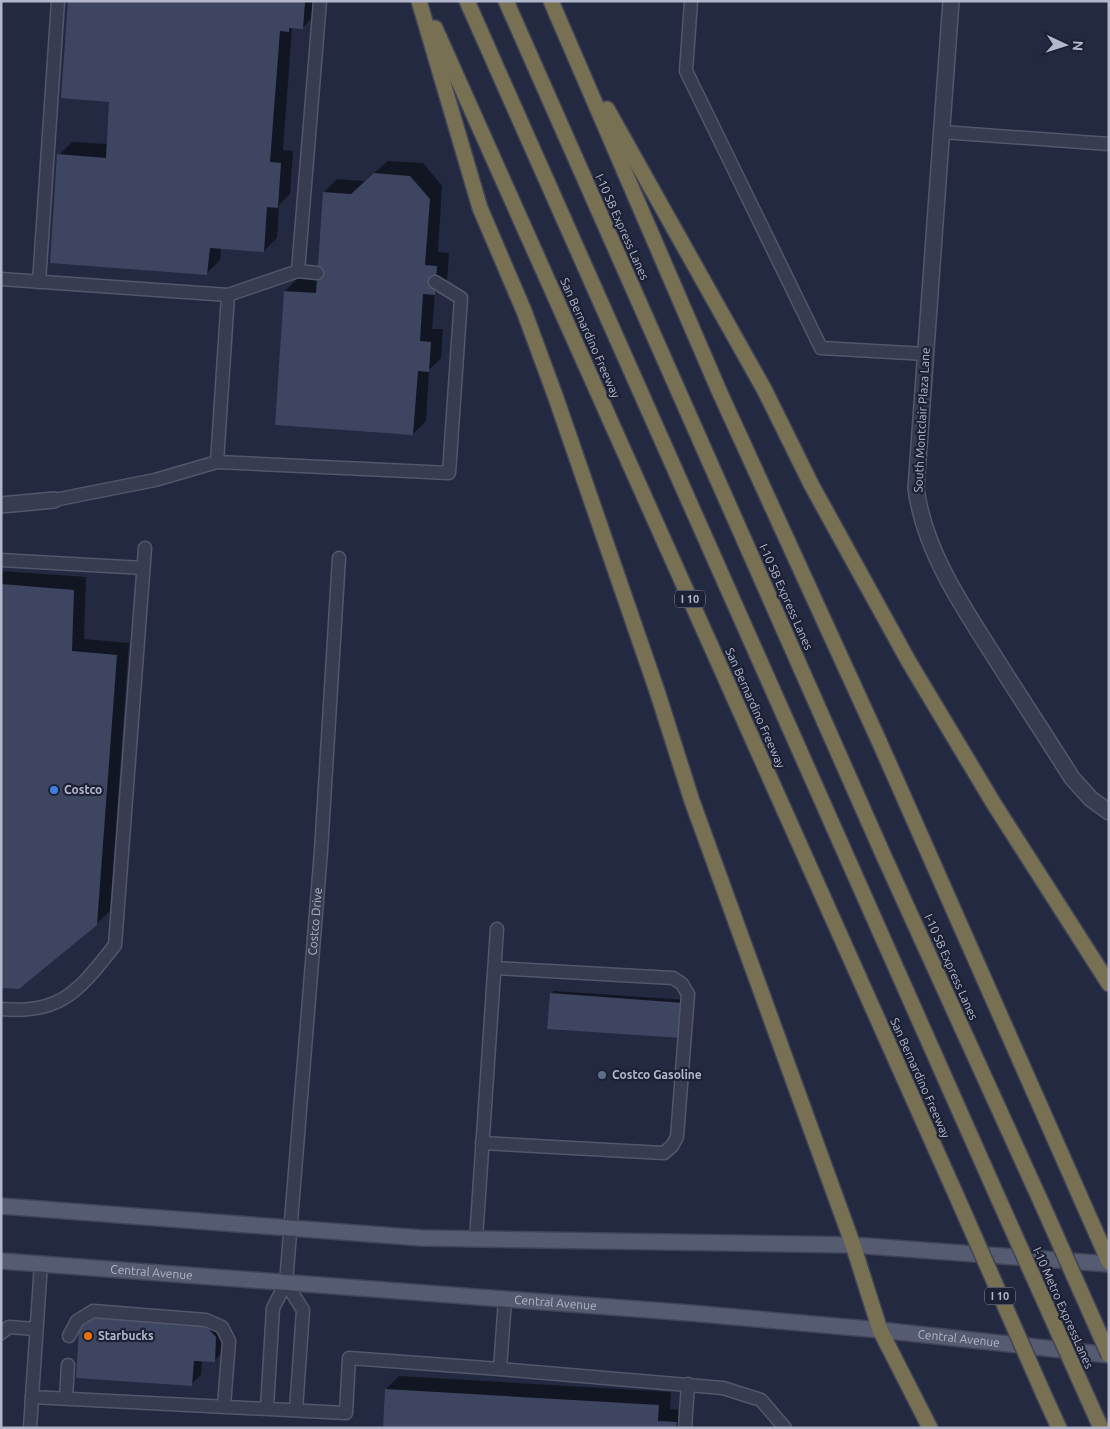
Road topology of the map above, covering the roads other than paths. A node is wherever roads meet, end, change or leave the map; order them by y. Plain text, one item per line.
1 (58, 1) edge
2 (320, 1) edge
3 (419, 1) edge
4 (423, 1) edge
5 (467, 1) edge
6 (506, 1) edge
7 (551, 1) edge
8 (691, 1) edge
9 (951, 1) edge
10 (566, 36) junction
11 (942, 132) junction
12 (1109, 144) edge
13 (298, 271) junction
14 (317, 273) dead end
15 (1, 279) edge
16 (39, 282) junction
17 (435, 282) dead end
18 (228, 295) junction
19 (926, 354) junction
20 (217, 462) junction
21 (54, 500) joint
22 (1, 505) edge
23 (145, 548) dead end
24 (339, 558) dead end
25 (1, 560) edge
26 (143, 568) junction
27 (1109, 812) edge
28 (497, 929) dead end
29 (495, 968) junction
30 (1109, 984) edge
31 (1, 1009) edge
32 (482, 1143) junction
33 (1042, 1204) joint
34 (1, 1206) edge
35 (289, 1229) junction
36 (476, 1239) junction
37 (853, 1245) junction
38 (1, 1261) edge
39 (1109, 1263) edge
40 (41, 1264) junction
41 (286, 1283) junction
42 (505, 1299) junction
43 (36, 1329) junction
44 (880, 1330) junction
45 (1, 1333) edge
46 (69, 1336) dead end
47 (1109, 1355) edge
48 (68, 1365) dead end
49 (500, 1369) junction
50 (688, 1384) junction
51 (32, 1398) junction
52 (66, 1398) junction
53 (224, 1406) junction
54 (267, 1408) junction
55 (296, 1410) junction
56 (30, 1428) edge
57 (685, 1428) edge
58 (785, 1428) edge
59 (930, 1428) edge
60 (1059, 1428) edge
61 (1101, 1428) edge

1 - 16 lane
2 - 13 lane
3 - 37 highway
4 - 60 highway, San Bernardino Freeway / I 10, bridge
5 - 61 highway, I-10 Metro ExpressLanes, bridge
6 - 33 highway, I-10 SB Express Lanes
7 - 10 highway
8 - 19 lane
9 - 11 street, South Montclair Plaza Lane
10 - 30 highway
10 - 39 highway
11 - 12 lane
11 - 19 street, South Montclair Plaza Lane
13 - 14 lane
13 - 18 lane
15 - 16 lane
16 - 18 lane
17 - 20 lane
18 - 20 lane
19 - 27 street, South Montclair Plaza Lane
20 - 21 lane
21 - 22 street
23 - 26 lane
24 - 35 lane, Costco Drive
25 - 26 lane
26 - 31 lane
28 - 29 lane
29 - 32 lane
29 - 32 lane
32 - 36 lane
33 - 47 highway, I-10 Metro ExpressLanes, bridge
34 - 35 main road
35 - 36 main road
35 - 41 lane, Costco Drive
36 - 37 main road
37 - 39 main road
37 - 44 highway
38 - 40 main road, Central Avenue
40 - 41 main road, Central Avenue
40 - 43 lane
41 - 42 main road, Central Avenue
41 - 54 lane
41 - 55 lane
42 - 44 main road, Central Avenue
42 - 49 lane
43 - 45 lane
43 - 51 lane
44 - 47 main road, Central Avenue
44 - 59 highway
46 - 53 lane
48 - 52 lane
49 - 50 lane
49 - 55 lane
50 - 57 lane
50 - 58 lane
51 - 52 lane
51 - 56 lane
52 - 53 lane
53 - 54 lane
54 - 55 lane

